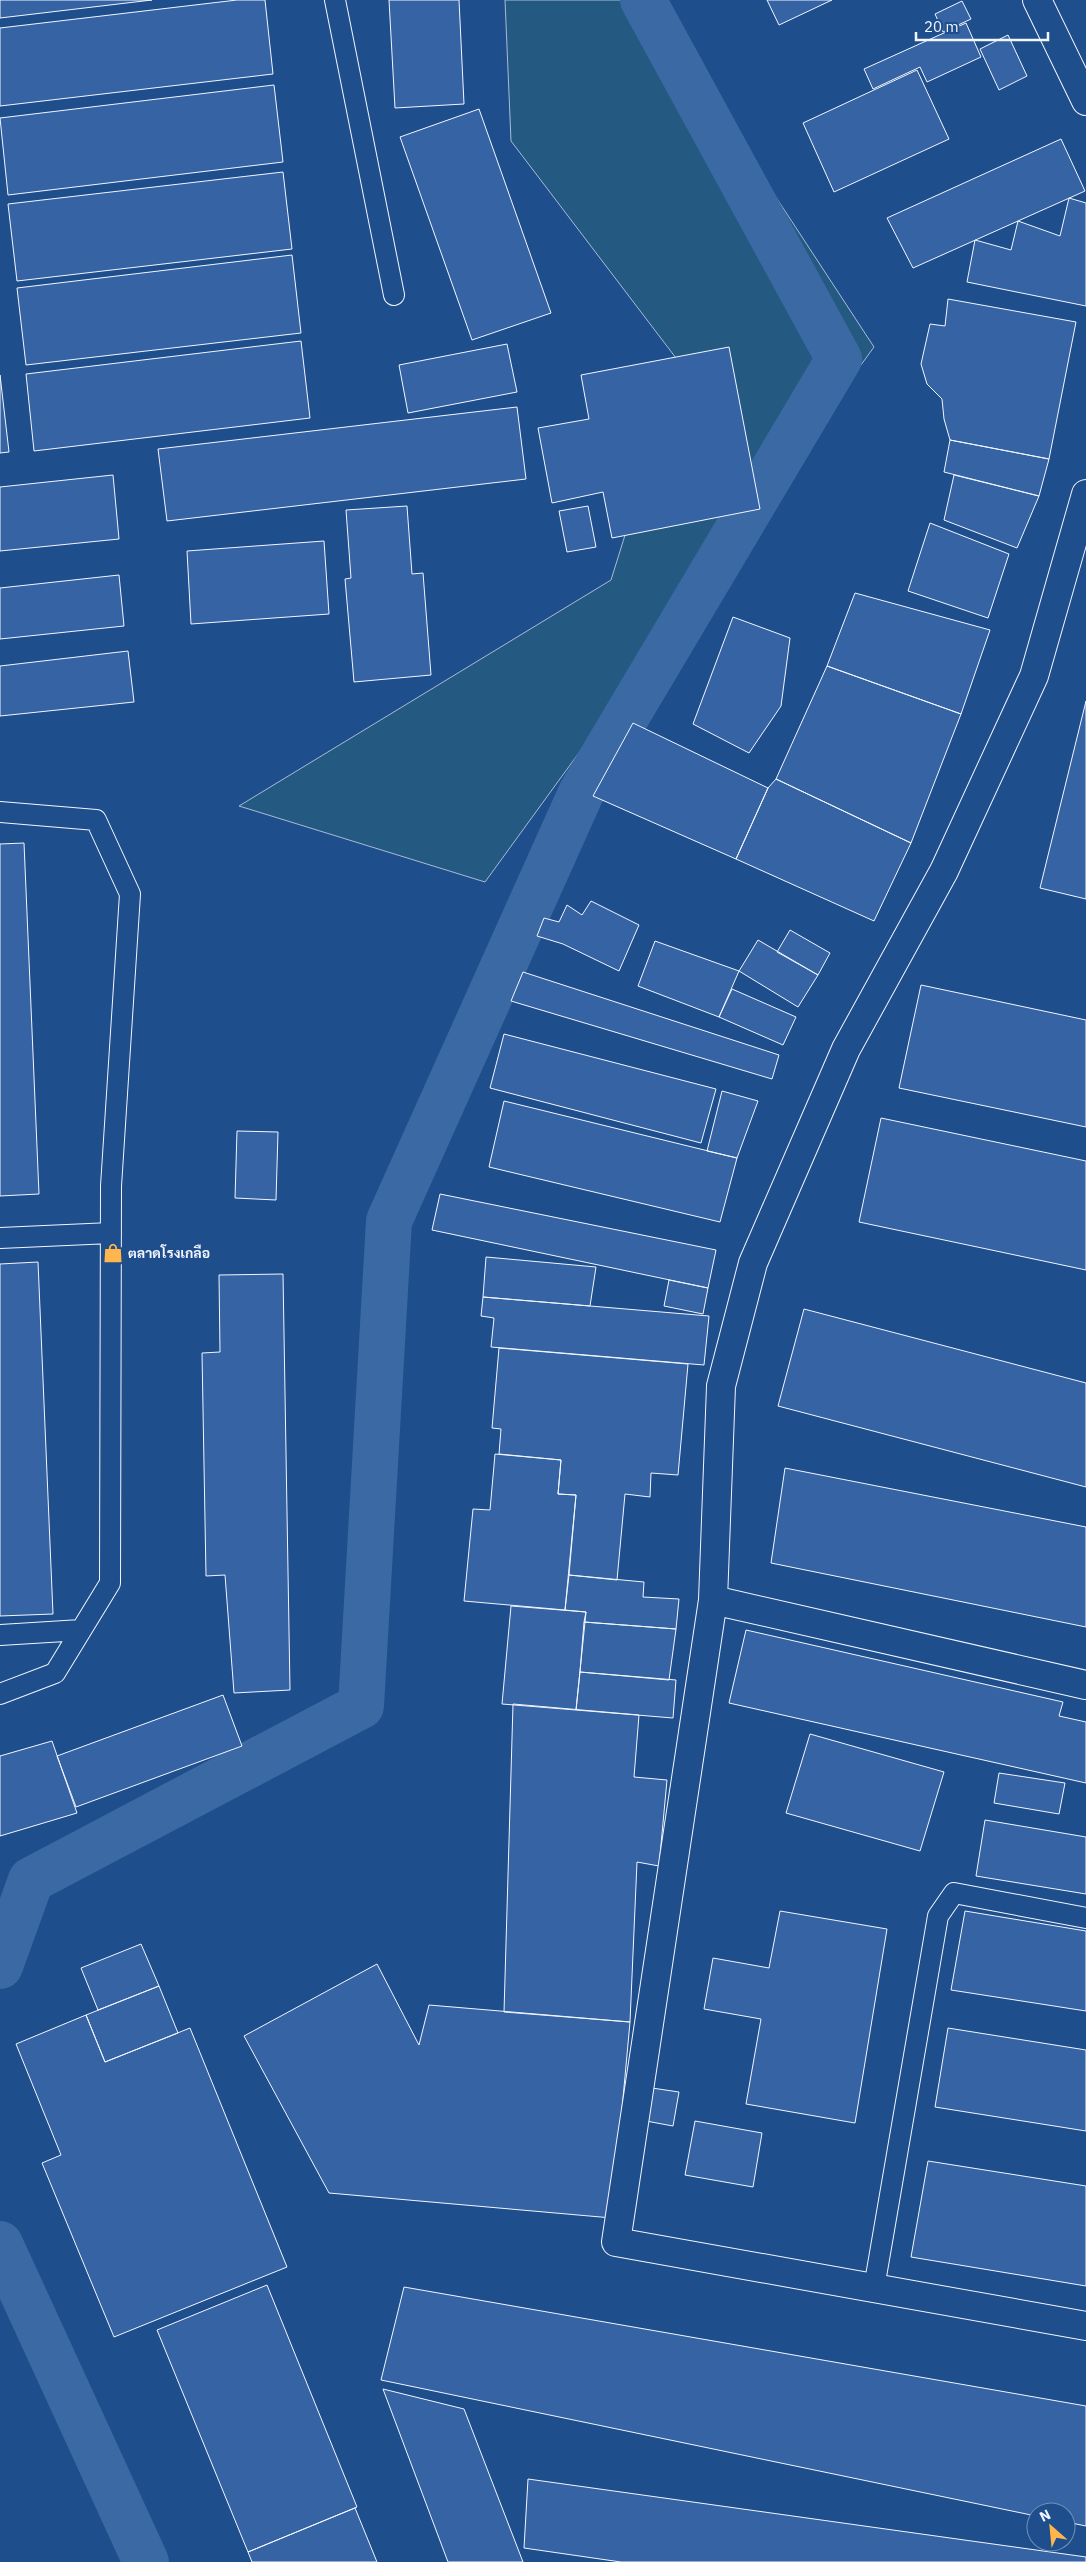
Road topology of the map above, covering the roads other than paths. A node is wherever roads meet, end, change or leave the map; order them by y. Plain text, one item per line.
1 (335, 0) edge
2 (1037, 0) edge
3 (1086, 101) edge
4 (394, 295) dead end
5 (1086, 494) edge
6 (0, 812) edge
7 (111, 1233) junction
8 (0, 1238) edge
9 (713, 1600) junction
10 (81, 1630) junction
11 (0, 1635) edge
12 (1086, 1685) edge
13 (0, 1694) edge
14 (1086, 1918) edge
15 (874, 2288) junction
16 (1086, 2326) edge

1 - 4 lane
2 - 3 street
5 - 9 street
6 - 7 lane
7 - 8 lane
7 - 10 lane
9 - 12 street
9 - 15 street
10 - 11 lane
10 - 13 lane
14 - 15 lane
15 - 16 street

